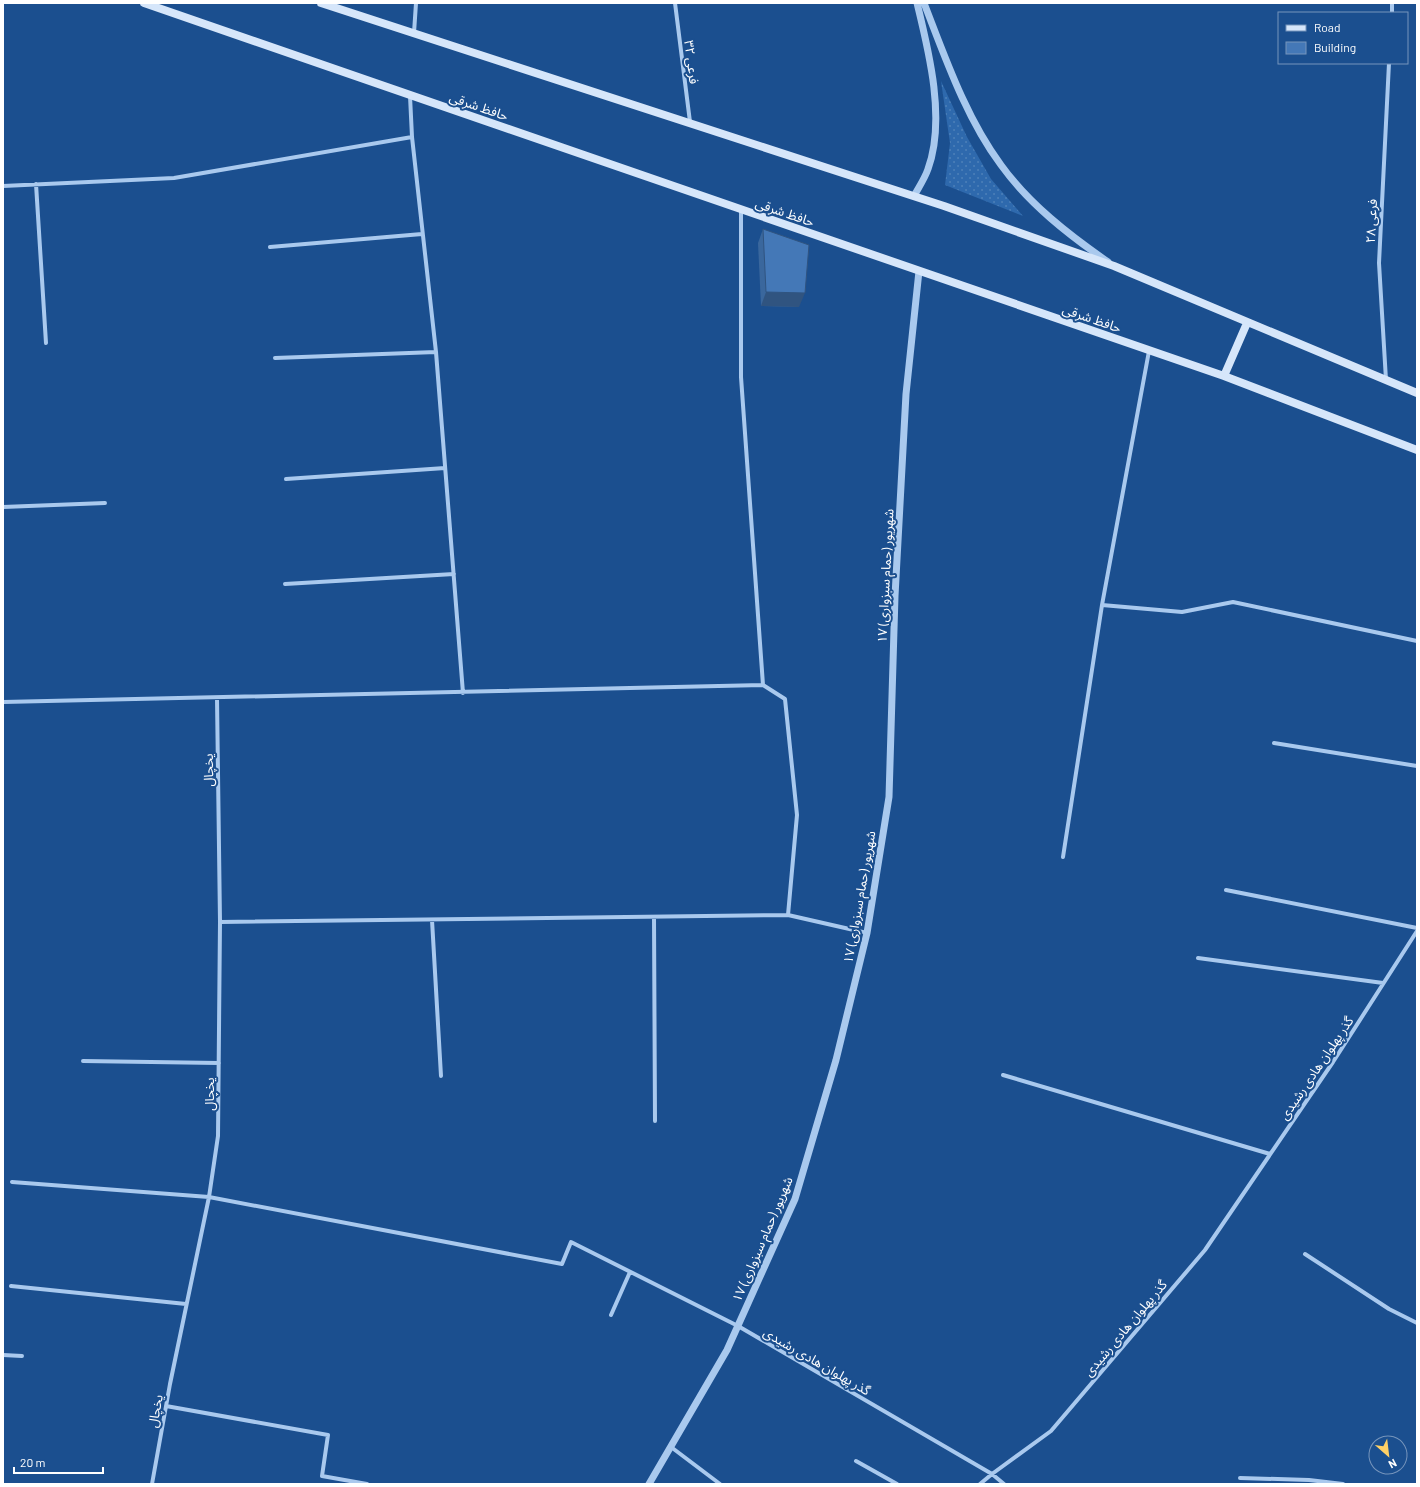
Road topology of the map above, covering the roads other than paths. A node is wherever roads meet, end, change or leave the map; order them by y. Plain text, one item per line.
1 (144, 3) edge
2 (321, 3) edge
3 (416, 3) edge
4 (675, 3) edge
5 (917, 3) edge
6 (924, 3) edge
7 (414, 33) junction
8 (1389, 64) edge
9 (410, 96) junction
10 (690, 123) junction
11 (412, 137) junction
12 (36, 184) junction
13 (3, 186) edge
14 (914, 196) junction
15 (741, 210) junction
16 (422, 234) junction
17 (270, 247) dead end
18 (1114, 266) junction
19 (919, 271) junction
20 (1247, 323) junction
21 (46, 343) dead end
22 (1149, 351) junction
23 (436, 352) junction
24 (275, 358) dead end
25 (1224, 376) junction
26 (1386, 381) junction
27 (1417, 393) edge
28 (1417, 450) edge
29 (445, 468) junction
30 (286, 479) dead end
31 (105, 503) dead end
32 (3, 507) edge
33 (454, 574) junction
34 (285, 584) dead end
35 (1102, 605) junction
36 (1417, 642) edge
37 (763, 684) junction
38 (463, 693) junction
39 (217, 698) junction
40 (3, 702) edge
41 (1274, 743) dead end
42 (1417, 766) edge
43 (1063, 858) dead end
44 (1226, 890) dead end
45 (788, 915) junction
46 (654, 917) junction
47 (432, 920) junction
48 (220, 922) junction
49 (1417, 929) edge
50 (867, 933) junction
51 (1198, 958) dead end
52 (1383, 983) junction
53 (83, 1061) dead end
54 (219, 1062) junction
55 (1003, 1075) dead end
56 (441, 1076) dead end
57 (655, 1121) dead end
58 (1270, 1154) junction
59 (12, 1182) dead end
60 (209, 1197) junction
61 (1305, 1254) dead end
62 (630, 1272) junction
63 (11, 1286) dead end
64 (186, 1304) junction
65 (610, 1314) dead end
66 (1417, 1323) edge
67 (738, 1326) junction
68 (3, 1354) edge
69 (22, 1356) dead end
70 (166, 1406) junction
71 (670, 1447) junction
72 (856, 1461) dead end
73 (992, 1474) junction
74 (1240, 1478) dead end
75 (152, 1484) edge
76 (367, 1484) edge
77 (649, 1484) edge
78 (720, 1484) edge
79 (897, 1484) edge
80 (980, 1484) edge
81 (1004, 1484) edge
82 (1343, 1484) edge

1 - 9 main road, حافظ شرقی
2 - 7 main road
3 - 7 street
4 - 10 street, فرعی ۳۲
5 - 14 street
6 - 18 street
7 - 10 main road
8 - 26 street, فرعی ۲۸
9 - 11 street
9 - 15 main road, حافظ شرقی
10 - 14 main road
11 - 12 street
11 - 16 street
12 - 13 street
12 - 21 street
14 - 18 main road
15 - 19 main road, حافظ شرقی
15 - 37 street
16 - 17 street
16 - 23 street
18 - 20 main road
19 - 22 main road, حافظ شرقی
19 - 50 street, ۱۷ شهریور (حمام سبزواری)
20 - 25 main road
20 - 26 main road
22 - 25 main road, حافظ شرقی
22 - 35 street
23 - 24 street
23 - 29 street
25 - 28 main road, حافظ شرقی
26 - 27 main road
29 - 30 street
29 - 33 street
31 - 32 street
33 - 34 street
33 - 38 street
35 - 36 street
35 - 43 street
37 - 38 street
37 - 45 street
38 - 39 street
39 - 40 street
39 - 48 street, یخچال
41 - 42 street
44 - 49 street
45 - 46 street
45 - 50 street
46 - 47 street
46 - 57 street
47 - 48 street
47 - 56 street
48 - 54 street, یخچال
49 - 52 street, گذر پهلوان هادی رشیدی
50 - 67 street, ۱۷ شهریور (حمام سبزواری)
51 - 52 street
52 - 58 street, گذر پهلوان هادی رشیدی
53 - 54 street
54 - 60 street, یخچال
55 - 58 street
58 - 73 street, گذر پهلوان هادی رشیدی
59 - 60 street
60 - 62 street, گذر پهلوان هادی رشیدی
60 - 64 street, یخچال
61 - 66 street
62 - 65 street
62 - 67 street, گذر پهلوان هادی رشیدی
63 - 64 street
64 - 70 street, یخچال
67 - 71 street, ۱۷ شهریور (حمام سبزواری)
67 - 73 street, گذر پهلوان هادی رشیدی
68 - 69 street
70 - 75 street, یخچال
70 - 76 street
71 - 77 street, ۱۷ شهریور (حمام سبزواری)
71 - 78 street
72 - 79 street
73 - 80 street
73 - 81 street
74 - 82 street

